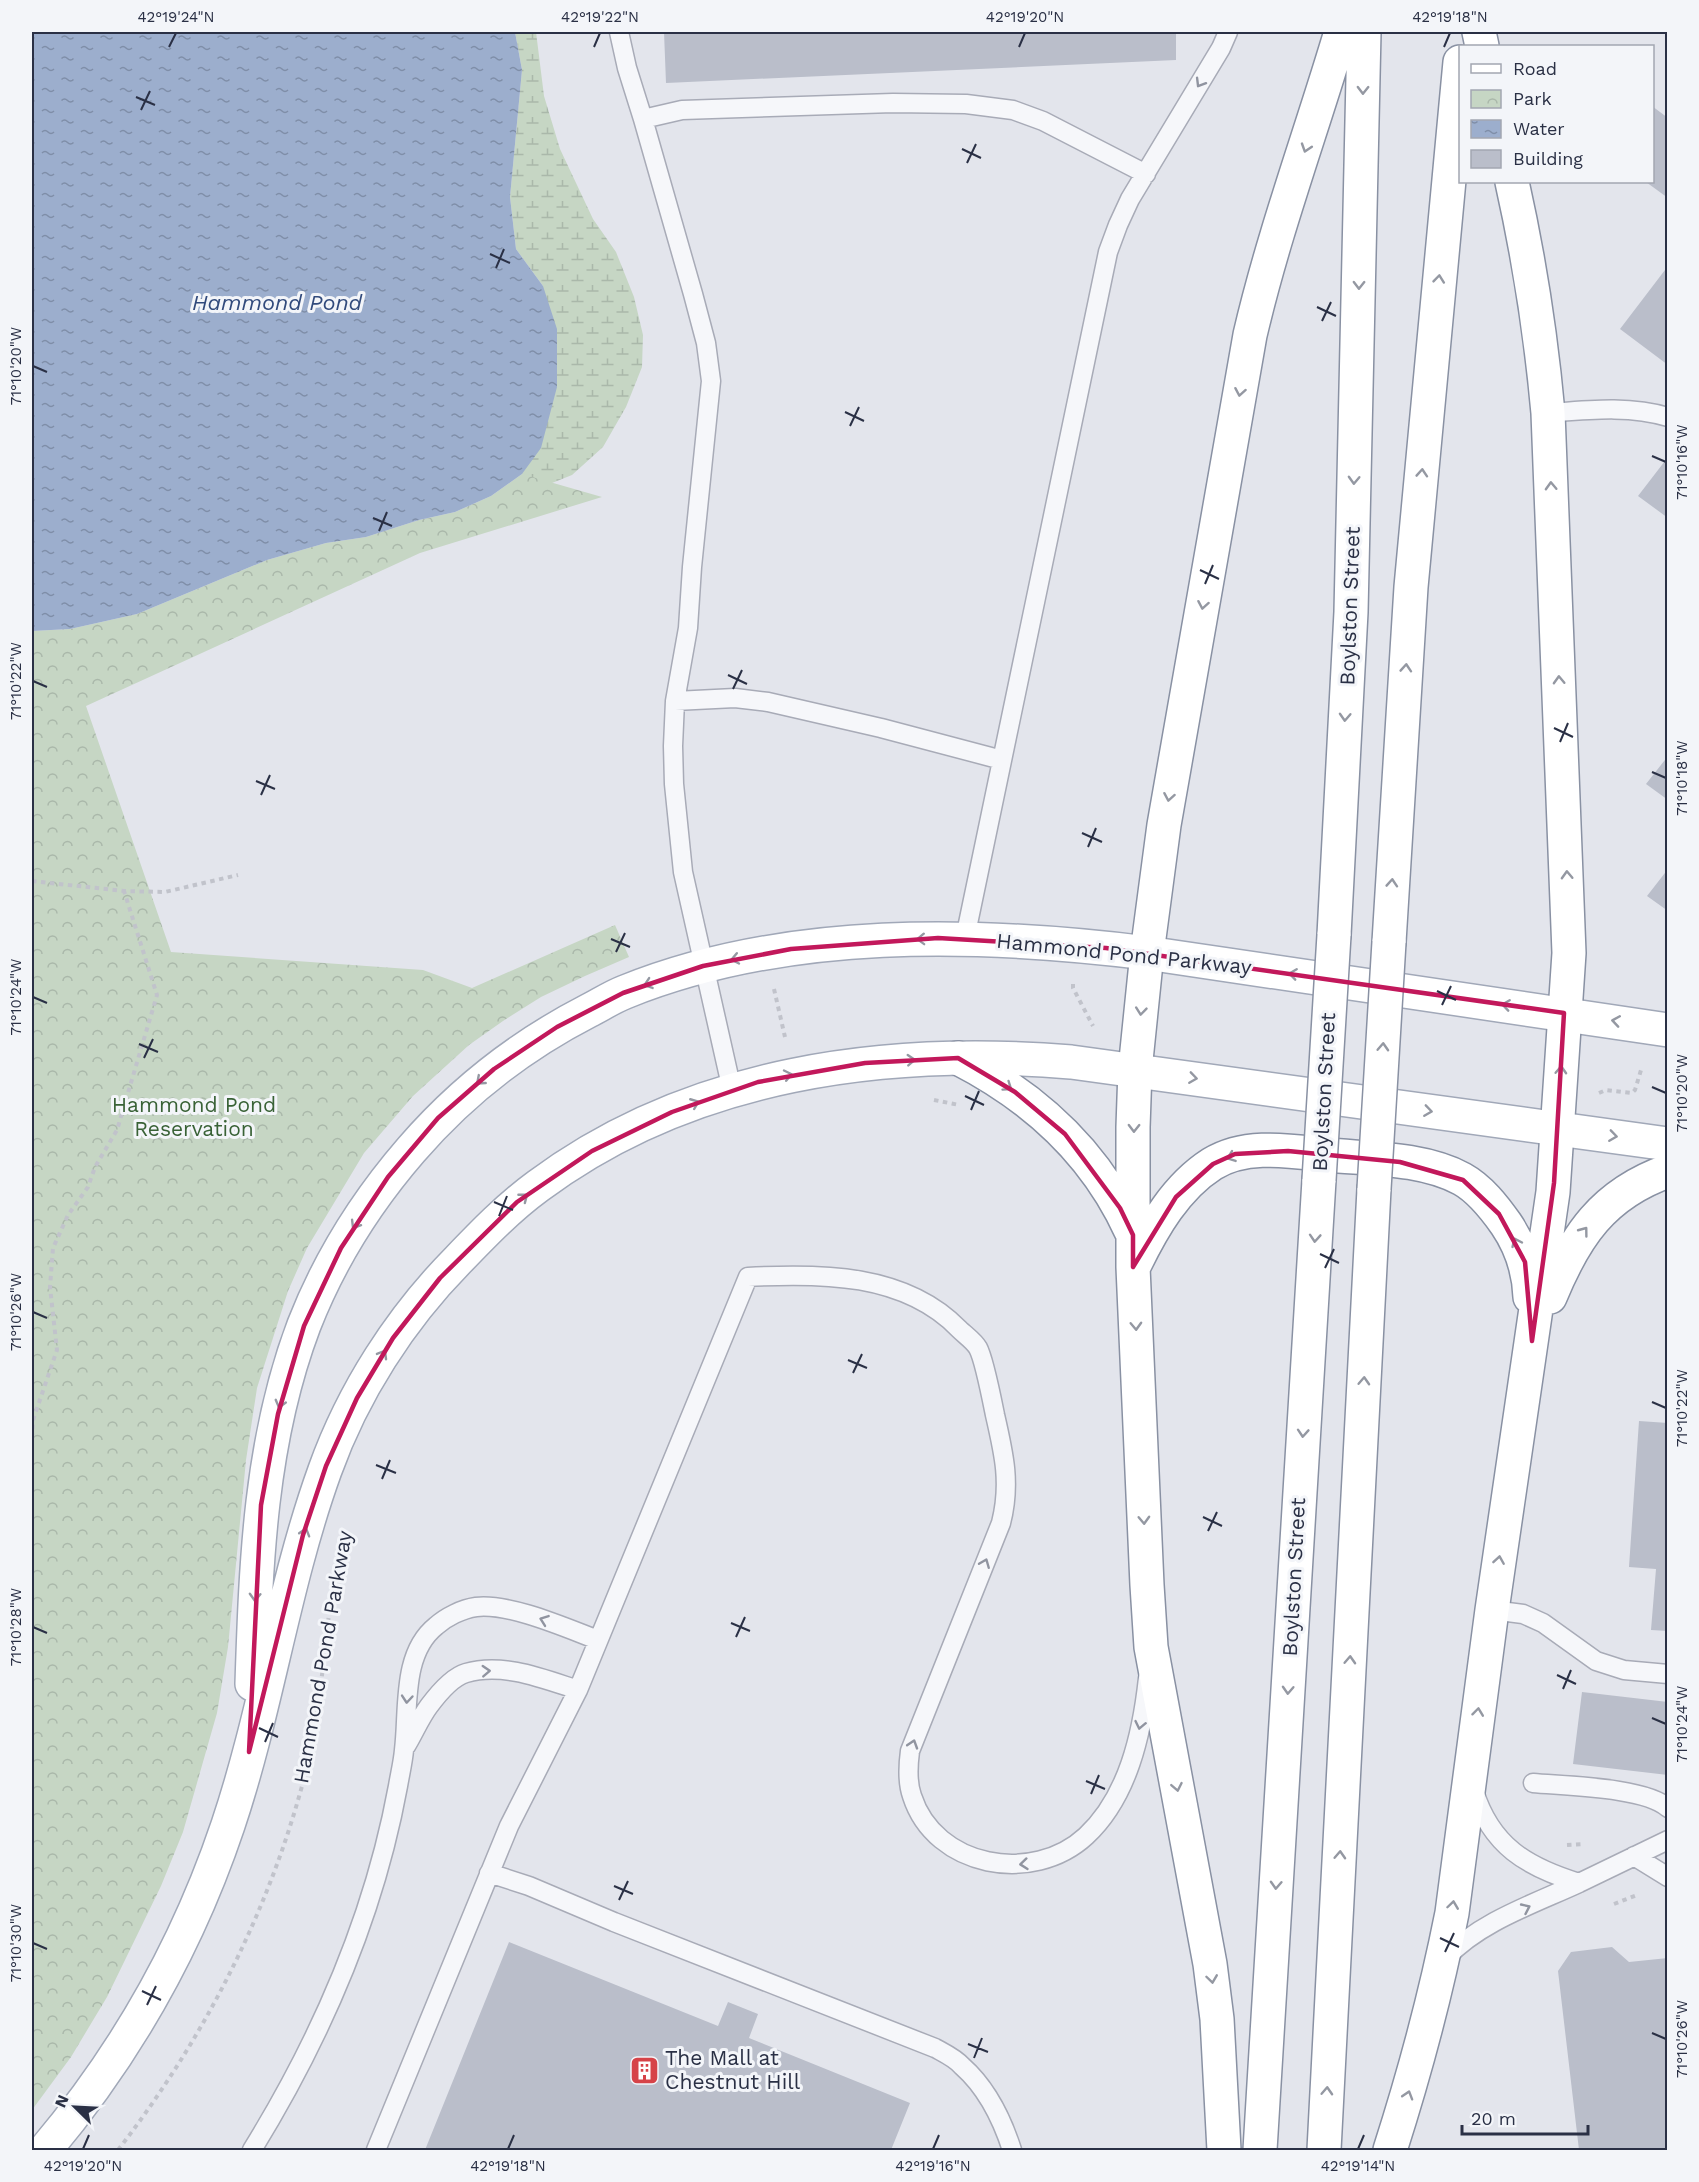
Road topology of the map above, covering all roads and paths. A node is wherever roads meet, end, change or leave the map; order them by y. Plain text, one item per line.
1 (619, 32) edge
2 (1228, 32) edge
3 (1341, 32) edge
4 (1364, 32) edge
5 (1459, 82) edge
6 (643, 119) junction
7 (1146, 174) junction
8 (1512, 183) edge
9 (1548, 413) junction
10 (1668, 417) edge
11 (675, 701) junction
12 (1002, 760) junction
13 (237, 875) dead end
14 (32, 881) edge
15 (124, 891) junction
16 (965, 938) junction
17 (1147, 953) junction
18 (704, 966) junction
19 (1074, 979) dead end
20 (774, 988) dead end
21 (1564, 1013) junction
22 (1668, 1030) edge
23 (1092, 1034) dead end
24 (786, 1042) dead end
25 (958, 1058) junction
26 (1135, 1070) junction
27 (1641, 1070) dead end
28 (732, 1090) junction
29 (1598, 1095) dead end
30 (926, 1099) dead end
31 (964, 1106) dead end
32 (1558, 1128) junction
33 (1668, 1144) edge
34 (1668, 1170) edge
35 (1133, 1235) junction
36 (1133, 1267) junction
37 (1532, 1341) junction
38 (32, 1438) edge
39 (335, 1576) dead end
40 (1492, 1610) junction
41 (598, 1640) junction
42 (1151, 1647) junction
43 (1668, 1674) edge
44 (578, 1690) junction
45 (404, 1750) junction
46 (249, 1752) junction
47 (1470, 1779) junction
48 (1533, 1783) dead end
49 (1668, 1808) edge
50 (1668, 1840) edge
51 (1588, 1844) dead end
52 (1564, 1845) dead end
53 (1634, 1856) junction
54 (489, 1873) junction
55 (1668, 1877) edge
56 (1580, 1882) junction
57 (1443, 1962) junction
58 (1011, 2150) edge
59 (45, 2151) edge
60 (118, 2151) edge
61 (252, 2151) edge
62 (376, 2151) edge
63 (1224, 2151) edge
64 (1260, 2151) edge
65 (1324, 2151) edge
66 (1390, 2151) edge

1 - 6 lane
2 -> 7 lane
3 -> 17 main road
4 -> 64 main road, Boylston Street, bridge
65 -> 5 main road, bridge
6 - 7 lane
6 - 11 lane
7 - 12 lane
8 - 9 main road
9 - 10 lane
21 -> 9 main road
11 - 12 lane
11 - 18 lane
12 - 16 lane
13 - 15 path
14 - 15 path
15 - 38 path
16 - 17 main road, Hammond Pond Parkway
16 -> 18 main road, Hammond Pond Parkway
21 -> 17 main road, Hammond Pond Parkway
17 -> 26 main road
18 - 28 lane
18 -> 46 main road, Hammond Pond Parkway
19 - 23 path
20 - 24 path
22 -> 21 main road, Hammond Pond Parkway
32 -> 21 main road
25 - 26 main road, Hammond Pond Parkway
28 -> 25 main road, Hammond Pond Parkway
25 -> 35 main road
26 -> 32 main road, Hammond Pond Parkway
26 -> 35 main road
27 - 29 path
46 -> 28 main road, Hammond Pond Parkway
30 - 31 path
32 -> 33 main road, Hammond Pond Parkway
32 - 37 main road
37 -> 34 main road
35 - 36 main road
37 -> 36 main road
36 -> 42 main road
40 -> 37 main road
39 - 60 path, Hammond Pond Parkway
40 - 43 lane
47 -> 40 main road
42 -> 41 lane
41 - 44 lane
41 -> 45 lane
42 -> 63 main road
45 -> 44 lane
44 - 54 lane
45 - 61 lane
46 - 59 main road, Hammond Pond Parkway
47 - 56 lane
57 -> 47 main road
48 - 49 lane
50 - 53 lane
51 - 52 path
53 - 55 lane
53 - 56 lane
54 - 58 lane
54 - 62 lane
57 -> 56 lane
66 -> 57 main road

